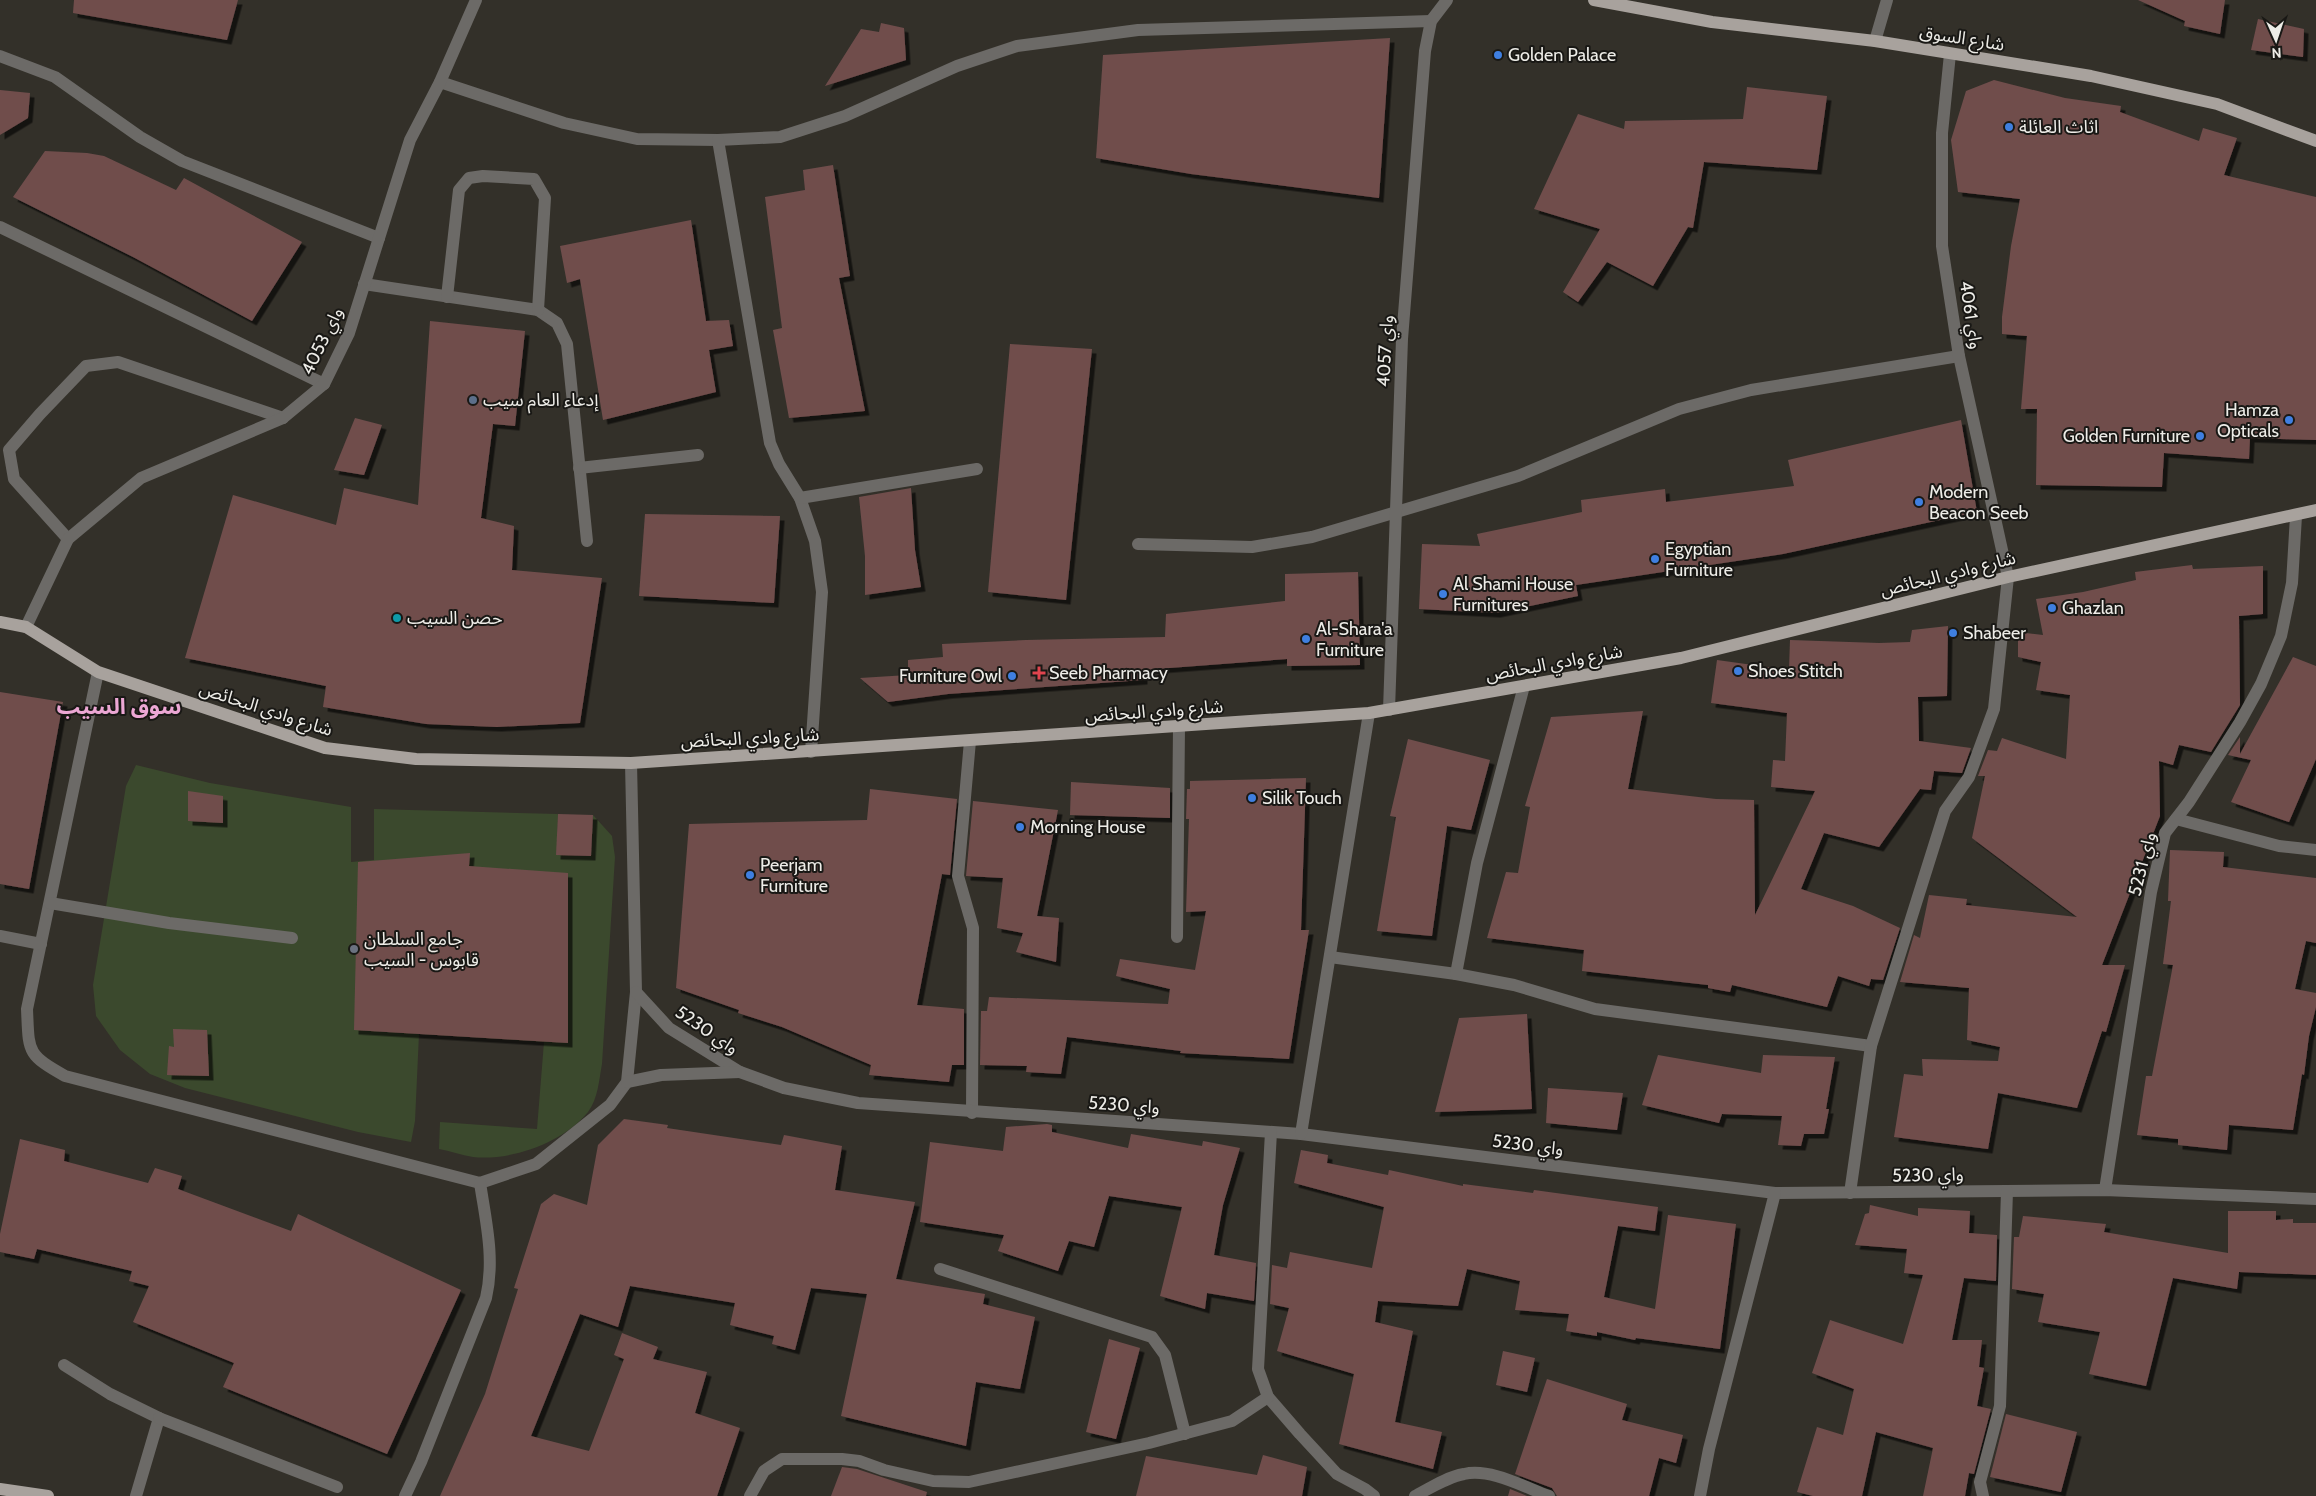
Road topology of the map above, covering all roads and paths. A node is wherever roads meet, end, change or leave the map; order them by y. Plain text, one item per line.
1 (476, 0) edge
2 (1447, 0) edge
3 (1594, 0) edge
4 (1887, 0) edge
5 (1431, 21) junction
6 (1875, 41) junction
7 (1950, 54) junction
8 (0, 56) edge
9 (440, 82) junction
10 (718, 140) junction
11 (2316, 141) edge
12 (0, 227) edge
13 (379, 238) junction
14 (364, 284) junction
15 (447, 297) junction
16 (538, 310) junction
17 (1959, 356) junction
18 (324, 384) junction
19 (283, 418) junction
20 (698, 455) dead end
21 (580, 468) junction
22 (977, 469) dead end
23 (800, 498) junction
24 (2316, 510) edge
25 (1396, 513) junction
26 (2296, 516) junction
27 (68, 539) junction
28 (587, 541) dead end
29 (1138, 544) dead end
30 (2008, 577) junction
31 (0, 622) edge
32 (26, 626) junction
33 (98, 672) junction
34 (1524, 686) junction
35 (1388, 710) junction
36 (1369, 713) junction
37 (1179, 726) junction
38 (970, 741) junction
39 (811, 752) junction
40 (631, 763) junction
41 (2176, 819) junction
42 (2316, 850) edge
43 (50, 903) junction
44 (0, 936) edge
45 (1177, 937) dead end
46 (292, 938) dead end
47 (41, 944) junction
48 (1330, 957) junction
49 (1456, 974) junction
50 (636, 992) junction
51 (1871, 1046) junction
52 (740, 1072) junction
53 (627, 1082) junction
54 (972, 1112) junction
55 (1271, 1132) junction
56 (1300, 1134) junction
57 (480, 1183) junction
58 (2104, 1190) junction
59 (2007, 1191) junction
60 (1775, 1193) junction
61 (1850, 1193) junction
62 (2316, 1199) edge
63 (940, 1269) dead end
64 (64, 1365) dead end
65 (1268, 1397) junction
66 (159, 1418) junction
67 (1184, 1434) junction
68 (337, 1487) dead end
69 (0, 1489) edge
70 (48, 1496) edge
71 (136, 1496) edge
72 (405, 1496) edge
73 (750, 1496) edge
74 (1374, 1496) edge
75 (1415, 1496) edge
76 (1549, 1496) edge
77 (1700, 1496) edge
78 (1982, 1496) edge

1 - 9 street, واي 4053
2 - 5 street, واي 4057
3 - 6 main road, شارع السوق
4 - 6 street
5 - 10 street
5 - 25 street, واي 4057
6 - 7 main road, شارع السوق
7 - 11 main road, شارع السوق
7 - 17 street, واي 4061
8 - 13 street
9 - 10 street
9 - 13 street, واي 4053
10 - 23 street
12 - 18 street
13 - 14 street, واي 4053
14 - 15 street
14 - 18 street, واي 4053
15 - 16 street
15 - 16 street
16 - 21 street
17 - 25 street
17 - 30 street, واي 4061
18 - 19 street, واي 4053
19 - 27 street, واي 4053
19 - 27 street
20 - 21 street
21 - 28 street
22 - 23 street
23 - 39 street
24 - 26 main road, شارع وادي البحائص
25 - 29 street
25 - 35 street, واي 4057
26 - 30 main road, شارع وادي البحائص
26 - 41 street, واي 5231
27 - 32 street, واي 4053
30 - 34 main road, شارع وادي البحائص
30 - 51 street, واي 4061
31 - 32 main road, شارع وادي البحائص
32 - 33 main road, شارع وادي البحائص
33 - 40 main road, شارع وادي البحائص
33 - 43 street
34 - 35 main road, شارع وادي البحائص
34 - 49 street
35 - 36 main road, شارع وادي البحائص
36 - 37 main road, شارع وادي البحائص
36 - 48 street
37 - 38 main road, شارع وادي البحائص
37 - 45 street
38 - 39 main road, شارع وادي البحائص
38 - 54 street
39 - 40 main road, شارع وادي البحائص
40 - 50 street
41 - 42 street
41 - 58 street, واي 5231
43 - 46 street
43 - 47 street
44 - 47 street
47 - 57 street
48 - 49 street
48 - 56 street
49 - 51 street
50 - 52 street, واي 5230
50 - 53 street
51 - 61 street, واي 4061
52 - 53 street, واي 5230
52 - 54 street, واي 5230
53 - 57 street
54 - 55 street, واي 5230
55 - 56 street, واي 5230
55 - 65 street
56 - 60 street, واي 5230
57 - 72 street
58 - 59 street, واي 5230
58 - 62 street, واي 5230
59 - 61 street, واي 5230
59 - 78 street
60 - 61 street, واي 5230
60 - 77 street
63 - 67 street
64 - 66 street
65 - 67 street
65 - 74 street
66 - 68 street
66 - 71 street
67 - 73 street
69 - 70 main road
75 - 76 street

